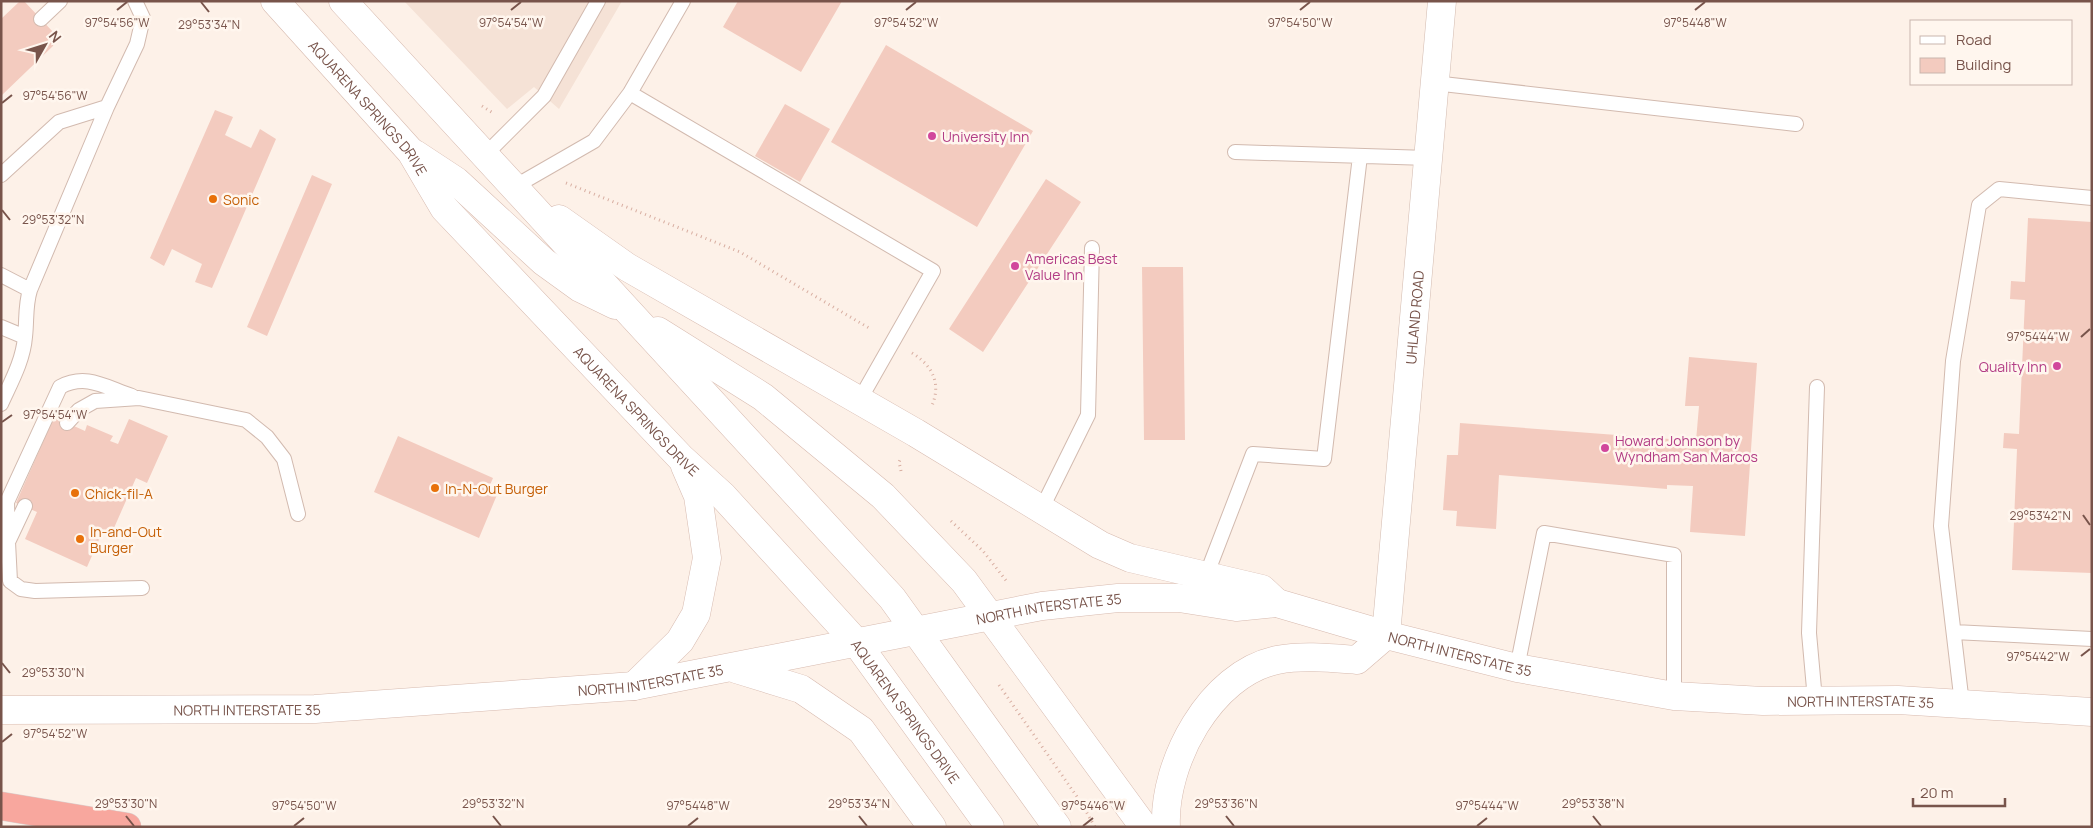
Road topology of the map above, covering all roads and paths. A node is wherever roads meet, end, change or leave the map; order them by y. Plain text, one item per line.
1 (60, 1) edge
2 (135, 1) edge
3 (275, 1) edge
4 (343, 1) edge
5 (598, 1) edge
6 (683, 1) edge
7 (1442, 1) edge
8 (41, 19) dead end
9 (1434, 83) junction
10 (630, 94) junction
11 (107, 107) junction
12 (1796, 124) dead end
13 (411, 152) junction
14 (1236, 152) dead end
15 (486, 155) junction
16 (1360, 156) junction
17 (1428, 158) junction
18 (1, 175) edge
19 (566, 183) dead end
20 (514, 187) junction
21 (2092, 198) edge
22 (1092, 248) dead end
23 (1, 276) edge
24 (30, 290) junction
25 (628, 312) junction
26 (1, 327) edge
27 (869, 328) dead end
28 (25, 337) junction
29 (911, 353) dead end
30 (1817, 387) dead end
31 (140, 398) junction
32 (859, 402) junction
33 (1, 404) edge
34 (931, 410) dead end
35 (67, 423) dead end
36 (904, 451) dead end
37 (681, 458) junction
38 (907, 478) dead end
39 (25, 506) dead end
40 (1041, 510) junction
41 (298, 514) dead end
42 (948, 518) dead end
43 (8, 542) junction
44 (1206, 576) junction
45 (1010, 585) dead end
46 (142, 588) dead end
47 (1277, 603) junction
48 (989, 615) junction
49 (916, 629) junction
50 (1954, 632) junction
51 (1386, 635) junction
52 (2092, 639) edge
53 (856, 642) junction
54 (734, 668) junction
55 (1517, 668) junction
56 (999, 685) dead end
57 (634, 686) junction
58 (1674, 696) junction
59 (1815, 700) junction
60 (1962, 704) junction
61 (1, 710) edge
62 (2092, 712) edge
63 (1, 806) edge
64 (127, 827) edge
65 (932, 827) edge
66 (990, 827) edge
67 (1057, 827) edge
68 (1095, 827) edge
69 (1144, 827) edge
70 (1166, 827) edge

1 - 8 lane
2 - 11 lane
3 - 13 main road, AQUARENA SPRINGS DRIVE
4 - 15 main road
5 - 15 lane
6 - 10 lane
7 - 9 main road, UHLAND ROAD
9 - 12 lane
9 - 17 main road, UHLAND ROAD
10 - 20 lane
10 - 32 lane
11 - 18 lane
11 - 24 lane
13 - 25 main road
13 - 37 main road, AQUARENA SPRINGS DRIVE
14 - 16 lane
15 - 20 main road
16 - 17 lane
16 - 44 lane
17 - 51 main road, UHLAND ROAD
19 - 27 path
20 - 25 main road
20 - 32 main road
21 - 50 lane
22 - 40 lane
23 - 24 lane
24 - 28 lane
25 - 48 main road
25 - 49 main road
26 - 28 lane
28 - 33 lane
29 - 34 path
30 - 59 lane
31 - 35 lane
31 - 41 lane
31 - 43 lane
32 - 40 main road
36 - 38 path
37 - 53 main road, AQUARENA SPRINGS DRIVE
37 - 57 main road
39 - 43 lane
40 - 44 main road
42 - 45 path
43 - 46 lane
44 - 47 main road
47 - 48 main road, NORTH INTERSTATE 35
47 - 51 main road, NORTH INTERSTATE 35
48 - 49 main road, NORTH INTERSTATE 35
48 - 69 main road
49 - 53 main road, NORTH INTERSTATE 35
49 - 67 main road
50 - 52 lane
50 - 60 lane
51 - 55 main road, NORTH INTERSTATE 35
51 - 70 main road
53 - 54 main road, NORTH INTERSTATE 35
53 - 66 main road, AQUARENA SPRINGS DRIVE
54 - 57 main road, NORTH INTERSTATE 35
54 - 65 main road
55 - 58 main road, NORTH INTERSTATE 35
55 - 58 lane
56 - 68 path
57 - 61 main road, NORTH INTERSTATE 35
58 - 59 main road, NORTH INTERSTATE 35
59 - 60 main road, NORTH INTERSTATE 35
60 - 62 main road, NORTH INTERSTATE 35
63 - 64 highway

